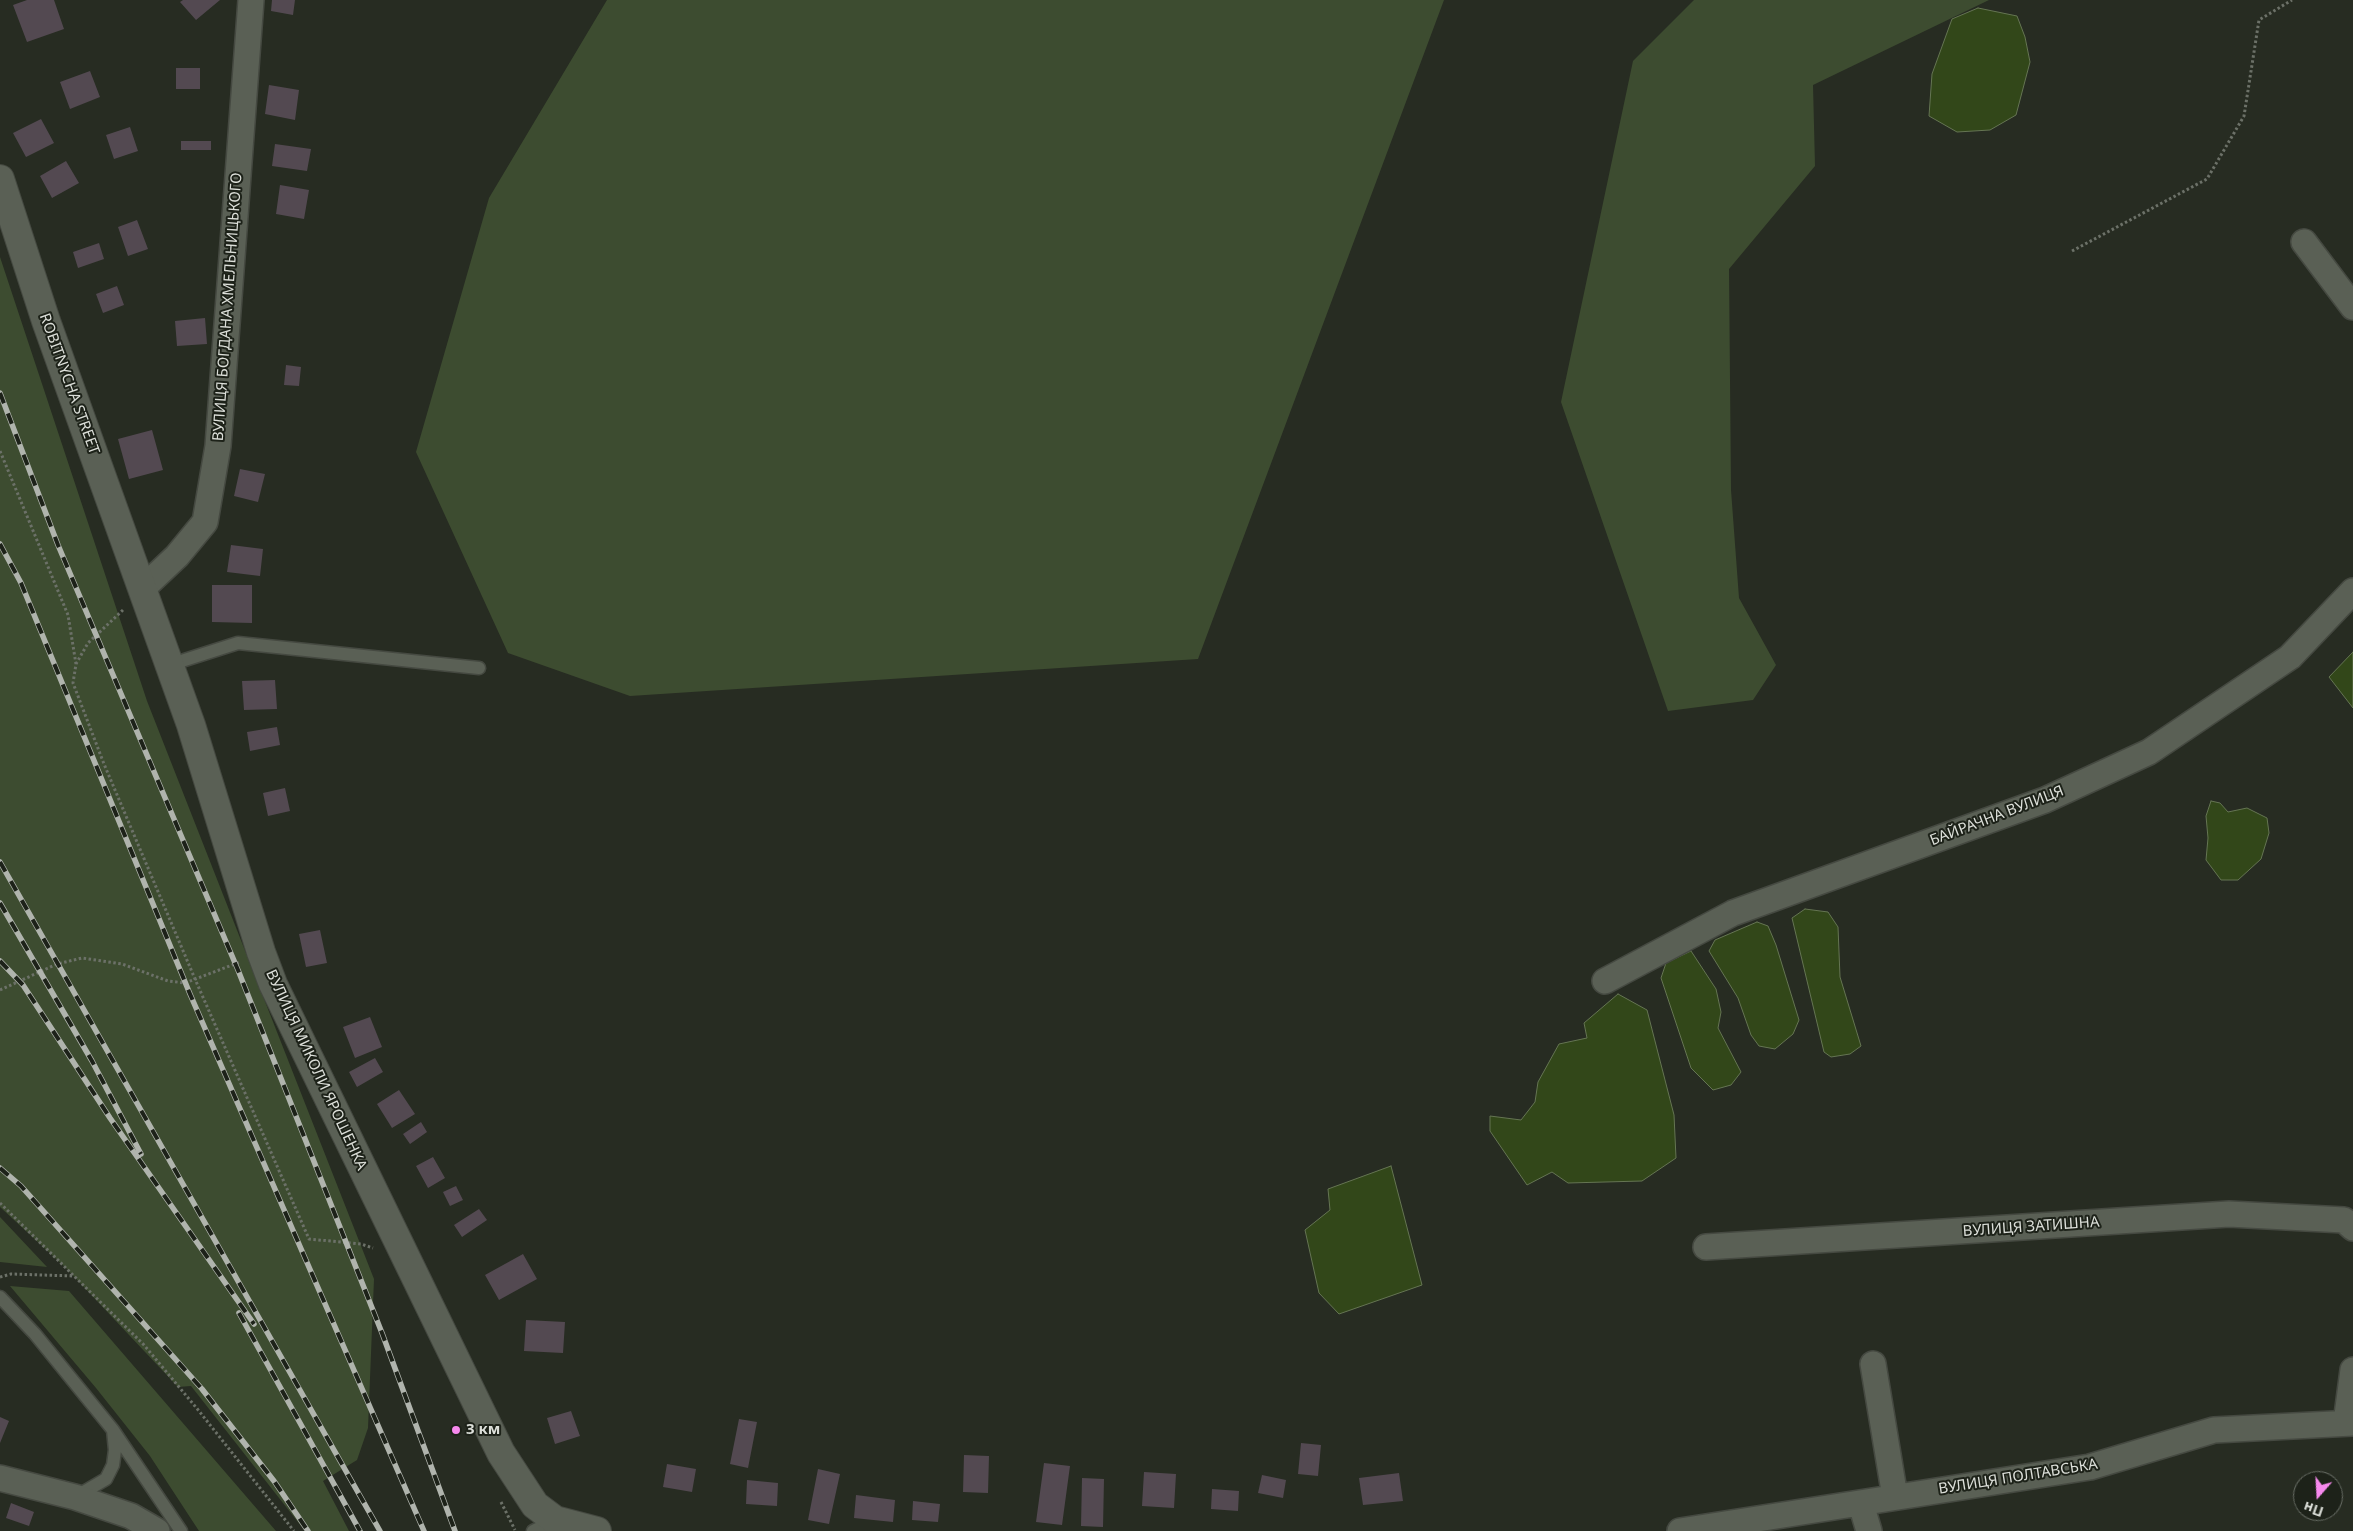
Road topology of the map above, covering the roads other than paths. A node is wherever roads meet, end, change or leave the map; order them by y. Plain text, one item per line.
1 (251, 0) edge
2 (0, 179) edge
3 (2304, 242) dead end
4 (2353, 308) edge
5 (142, 589) junction
6 (2353, 591) edge
7 (170, 665) junction
8 (480, 668) dead end
9 (1605, 981) dead end
10 (2353, 1228) edge
11 (1706, 1248) dead end
12 (0, 1297) edge
13 (1873, 1364) dead end
14 (2353, 1370) edge
15 (2350, 1423) edge
16 (113, 1430) junction
17 (0, 1478) edge
18 (75, 1497) junction
19 (1895, 1497) junction
20 (1861, 1504) junction
21 (544, 1525) edge
22 (157, 1531) edge
23 (181, 1531) edge
24 (597, 1531) edge
25 (1680, 1531) edge
26 (1868, 1531) edge

1 - 5 street, ВУЛИЦЯ БОГДАНА ХМЕЛЬНИЦЬКОГО
2 - 5 street, ROBITNYCHA STREET
3 - 4 street
5 - 7 street, ВУЛИЦЯ МИКОЛИ ЯРОШЕНКА
6 - 9 street, БАЙРАЧНА ВУЛИЦЯ
7 - 8 lane
7 - 21 street, ВУЛИЦЯ МИКОЛИ ЯРОШЕНКА
10 - 11 street, ВУЛИЦЯ ЗАТИШНА
12 - 16 lane
13 - 19 street
14 - 15 street
15 - 19 street, ВУЛИЦЯ ПОЛТАВСЬКА
16 - 18 lane
16 - 23 lane
17 - 18 street
18 - 22 street
19 - 20 street, ВУЛИЦЯ ПОЛТАВСЬКА
20 - 25 street, ВУЛИЦЯ ПОЛТАВСЬКА
20 - 26 street
21 - 24 street

